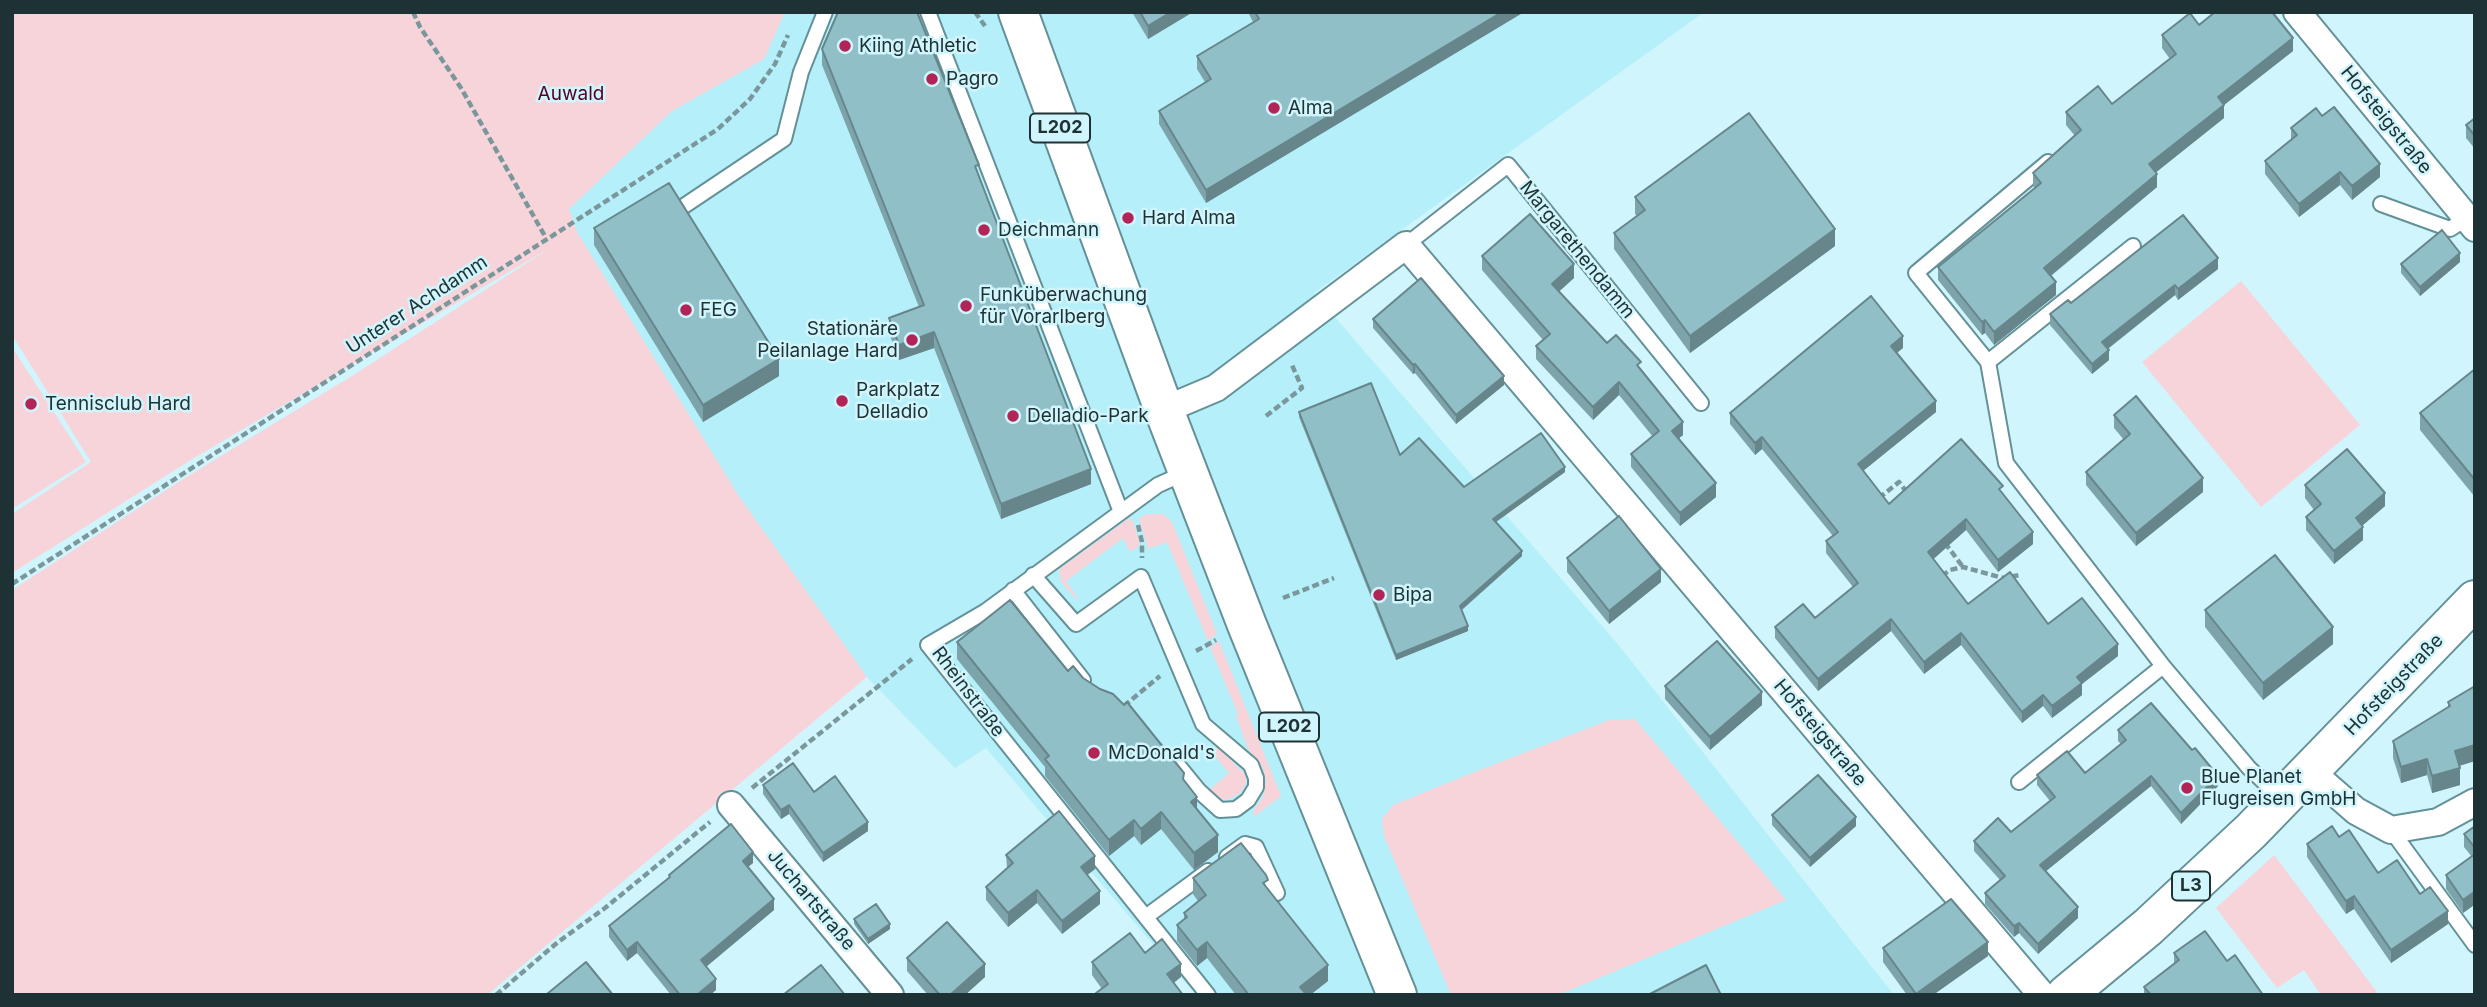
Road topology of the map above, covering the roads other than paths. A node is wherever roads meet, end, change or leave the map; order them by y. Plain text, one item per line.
1 (825, 12) edge
2 (928, 12) edge
3 (1018, 12) edge
4 (2297, 12) edge
5 (2062, 150) edge
6 (2381, 204) dead end
7 (684, 206) edge
8 (2471, 223) edge
9 (1406, 245) junction
10 (2133, 246) dead end
11 (1988, 362) junction
12 (1701, 403) dead end
13 (1164, 410) junction
14 (1188, 472) junction
15 (1121, 512) junction
16 (1033, 575) junction
17 (1013, 590) junction
18 (2475, 600) edge
19 (2163, 666) junction
20 (1096, 694) edge
21 (1166, 750) edge
22 (2309, 770) junction
23 (2019, 782) dead end
24 (2282, 799) junction
25 (2475, 802) edge
26 (731, 804) dead end
27 (2391, 830) junction
28 (1277, 893) dead end
29 (1147, 916) junction
30 (2475, 945) edge
31 (890, 995) edge
32 (1208, 995) edge
33 (1397, 995) edge
34 (2042, 995) edge
35 (2066, 995) edge

1 - 7 lane
2 - 15 lane
3 - 13 main road, L202
4 - 8 street, Hofsteigstraße
5 - 11 lane
6 - 8 lane
9 - 12 lane, Margarethendamm
9 - 13 street, Margarethendamm
9 - 34 street, Hofsteigstraße
10 - 11 lane
11 - 19 lane
13 - 14 main road, L202
14 - 15 lane, Rheinstraße
14 - 33 main road, L202
15 - 16 lane, Rheinstraße
16 - 17 lane, Rheinstraße
16 - 21 lane
17 - 20 lane
17 - 29 lane, Rheinstraße
18 - 22 main road, Hofsteigstraße / L3
19 - 23 lane
19 - 24 lane
22 - 24 main road, Hofsteigstraße / L3
22 - 27 street
24 - 35 main road, Hofsteigstraße / L3
25 - 27 street
26 - 31 street, Juchartstraße
27 - 30 lane
28 - 29 lane
29 - 32 lane, Rheinstraße

